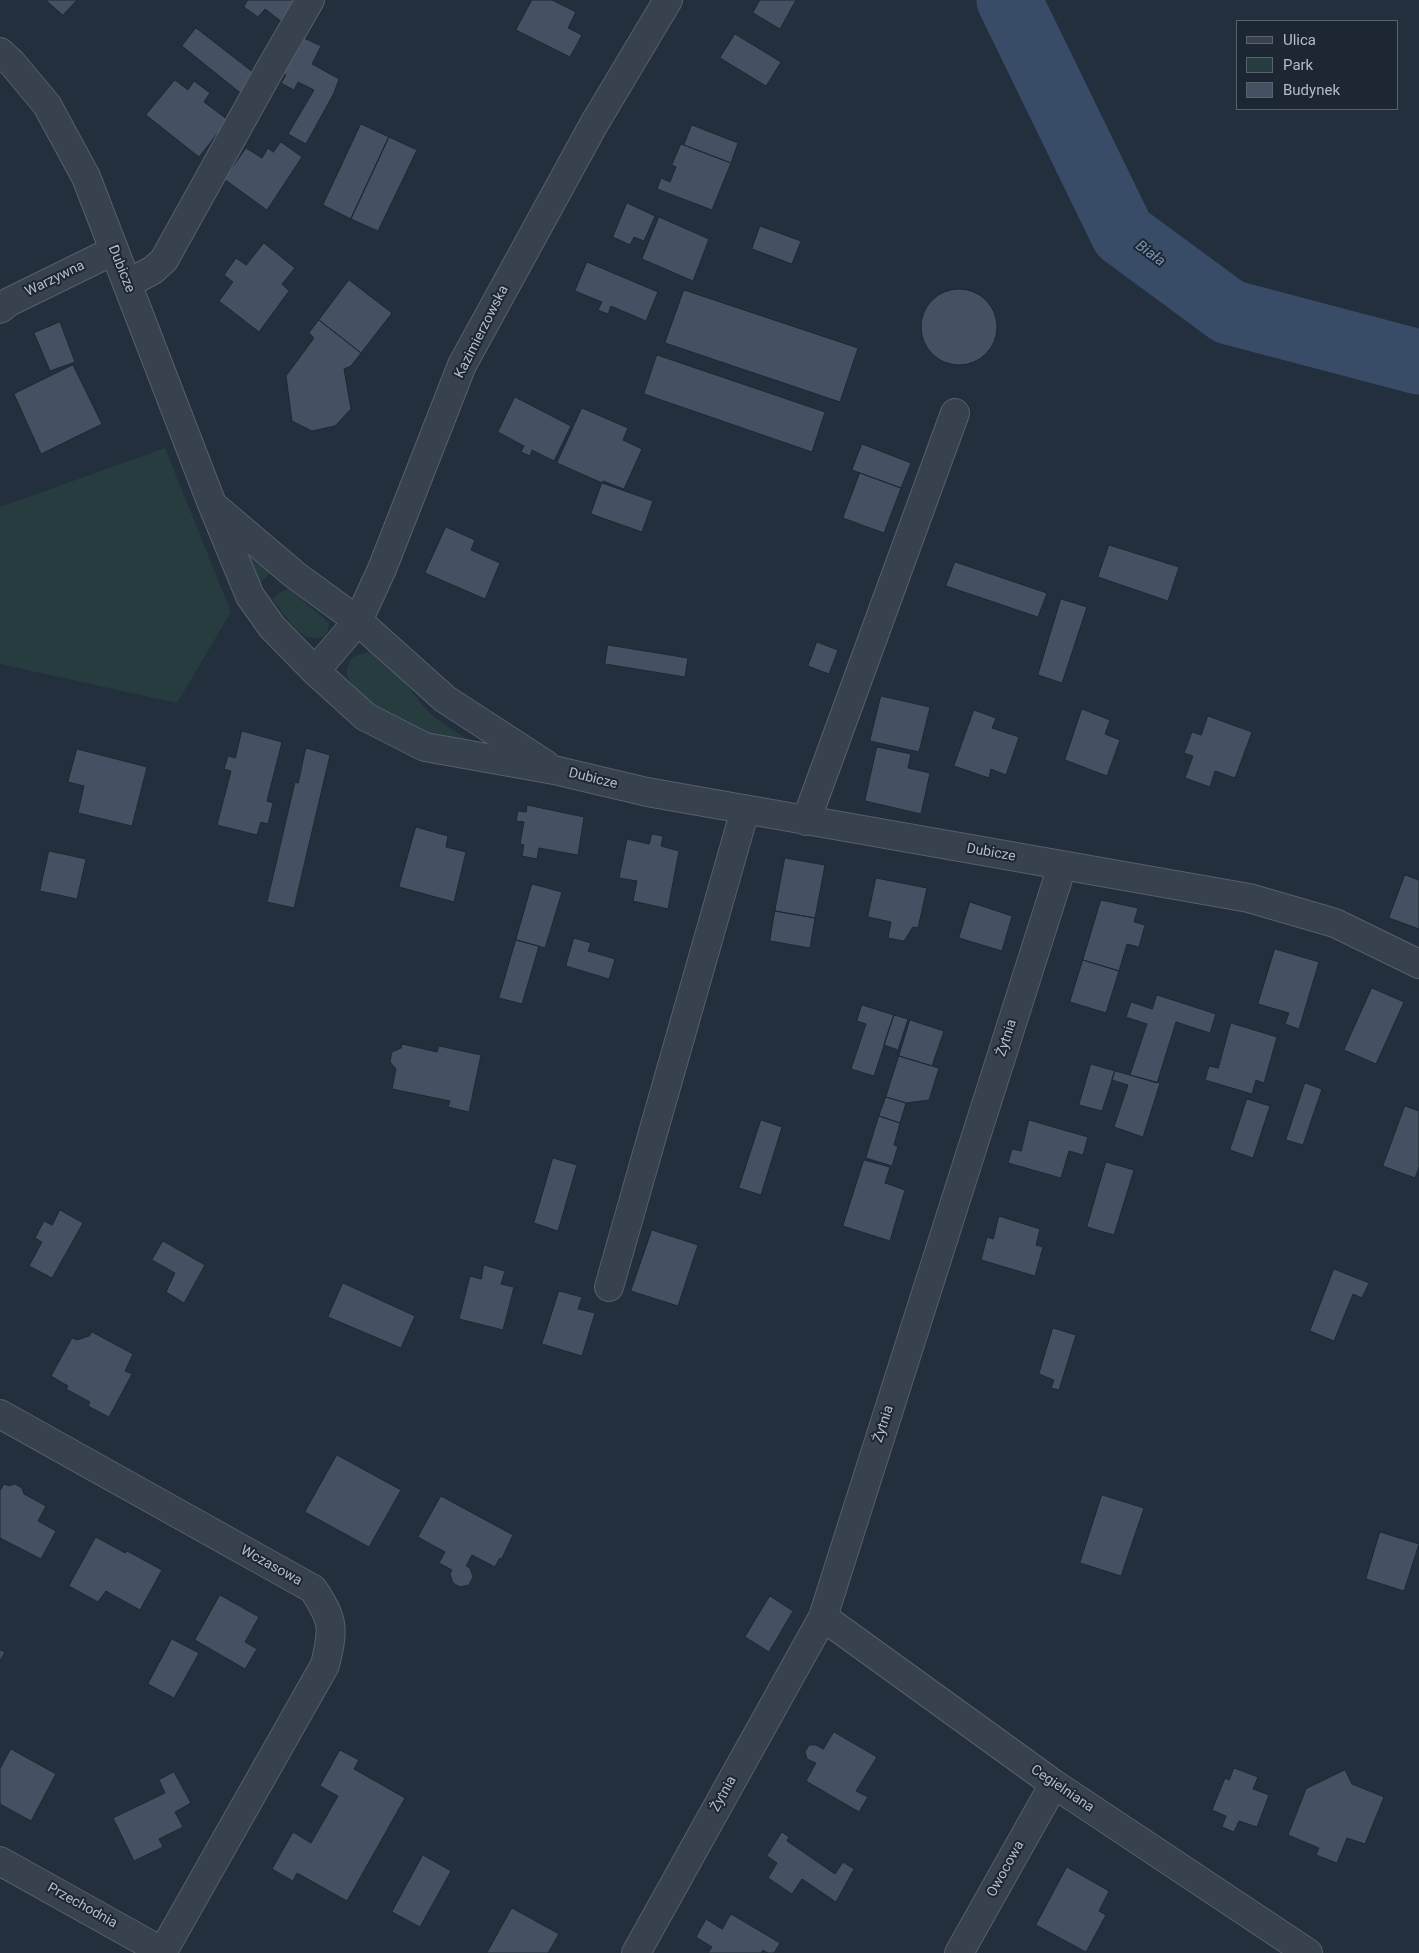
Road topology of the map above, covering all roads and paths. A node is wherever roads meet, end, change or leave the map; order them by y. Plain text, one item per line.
1 (310, 0) edge
2 (668, 0) edge
3 (0, 52) edge
4 (113, 251) junction
5 (127, 284) junction
6 (0, 310) edge
7 (955, 413) dead end
8 (212, 504) junction
9 (358, 621) junction
10 (315, 671) junction
11 (554, 770) junction
12 (745, 810) junction
13 (806, 820) junction
14 (1062, 866) junction
15 (1419, 964) edge
16 (609, 1286) dead end
17 (0, 1414) edge
18 (822, 1616) junction
19 (1054, 1784) junction
20 (0, 1861) edge
21 (163, 1952) edge
22 (636, 1953) edge
23 (959, 1953) edge
24 (1308, 1953) edge

1 - 5 street
2 - 9 street, Kazimierzowska
3 - 4 street, Dubicze
4 - 5 street, Dubicze
4 - 6 street, Warzywna
5 - 8 street, Dubicze
7 - 13 street
8 - 9 street, Dubicze
8 - 10 street, Dubicze
9 - 10 street, Kazimierzowska
9 - 11 street, Dubicze
10 - 11 street, Dubicze
11 - 12 street, Dubicze
12 - 13 street, Dubicze
12 - 16 street
13 - 14 street, Dubicze
14 - 15 street, Dubicze
14 - 18 street, Żytnia
17 - 21 street, Wczasowa
18 - 19 street, Cegielniana
18 - 22 street, Żytnia
19 - 23 street, Owocowa
19 - 24 street, Cegielniana
20 - 21 street, Przechodnia

